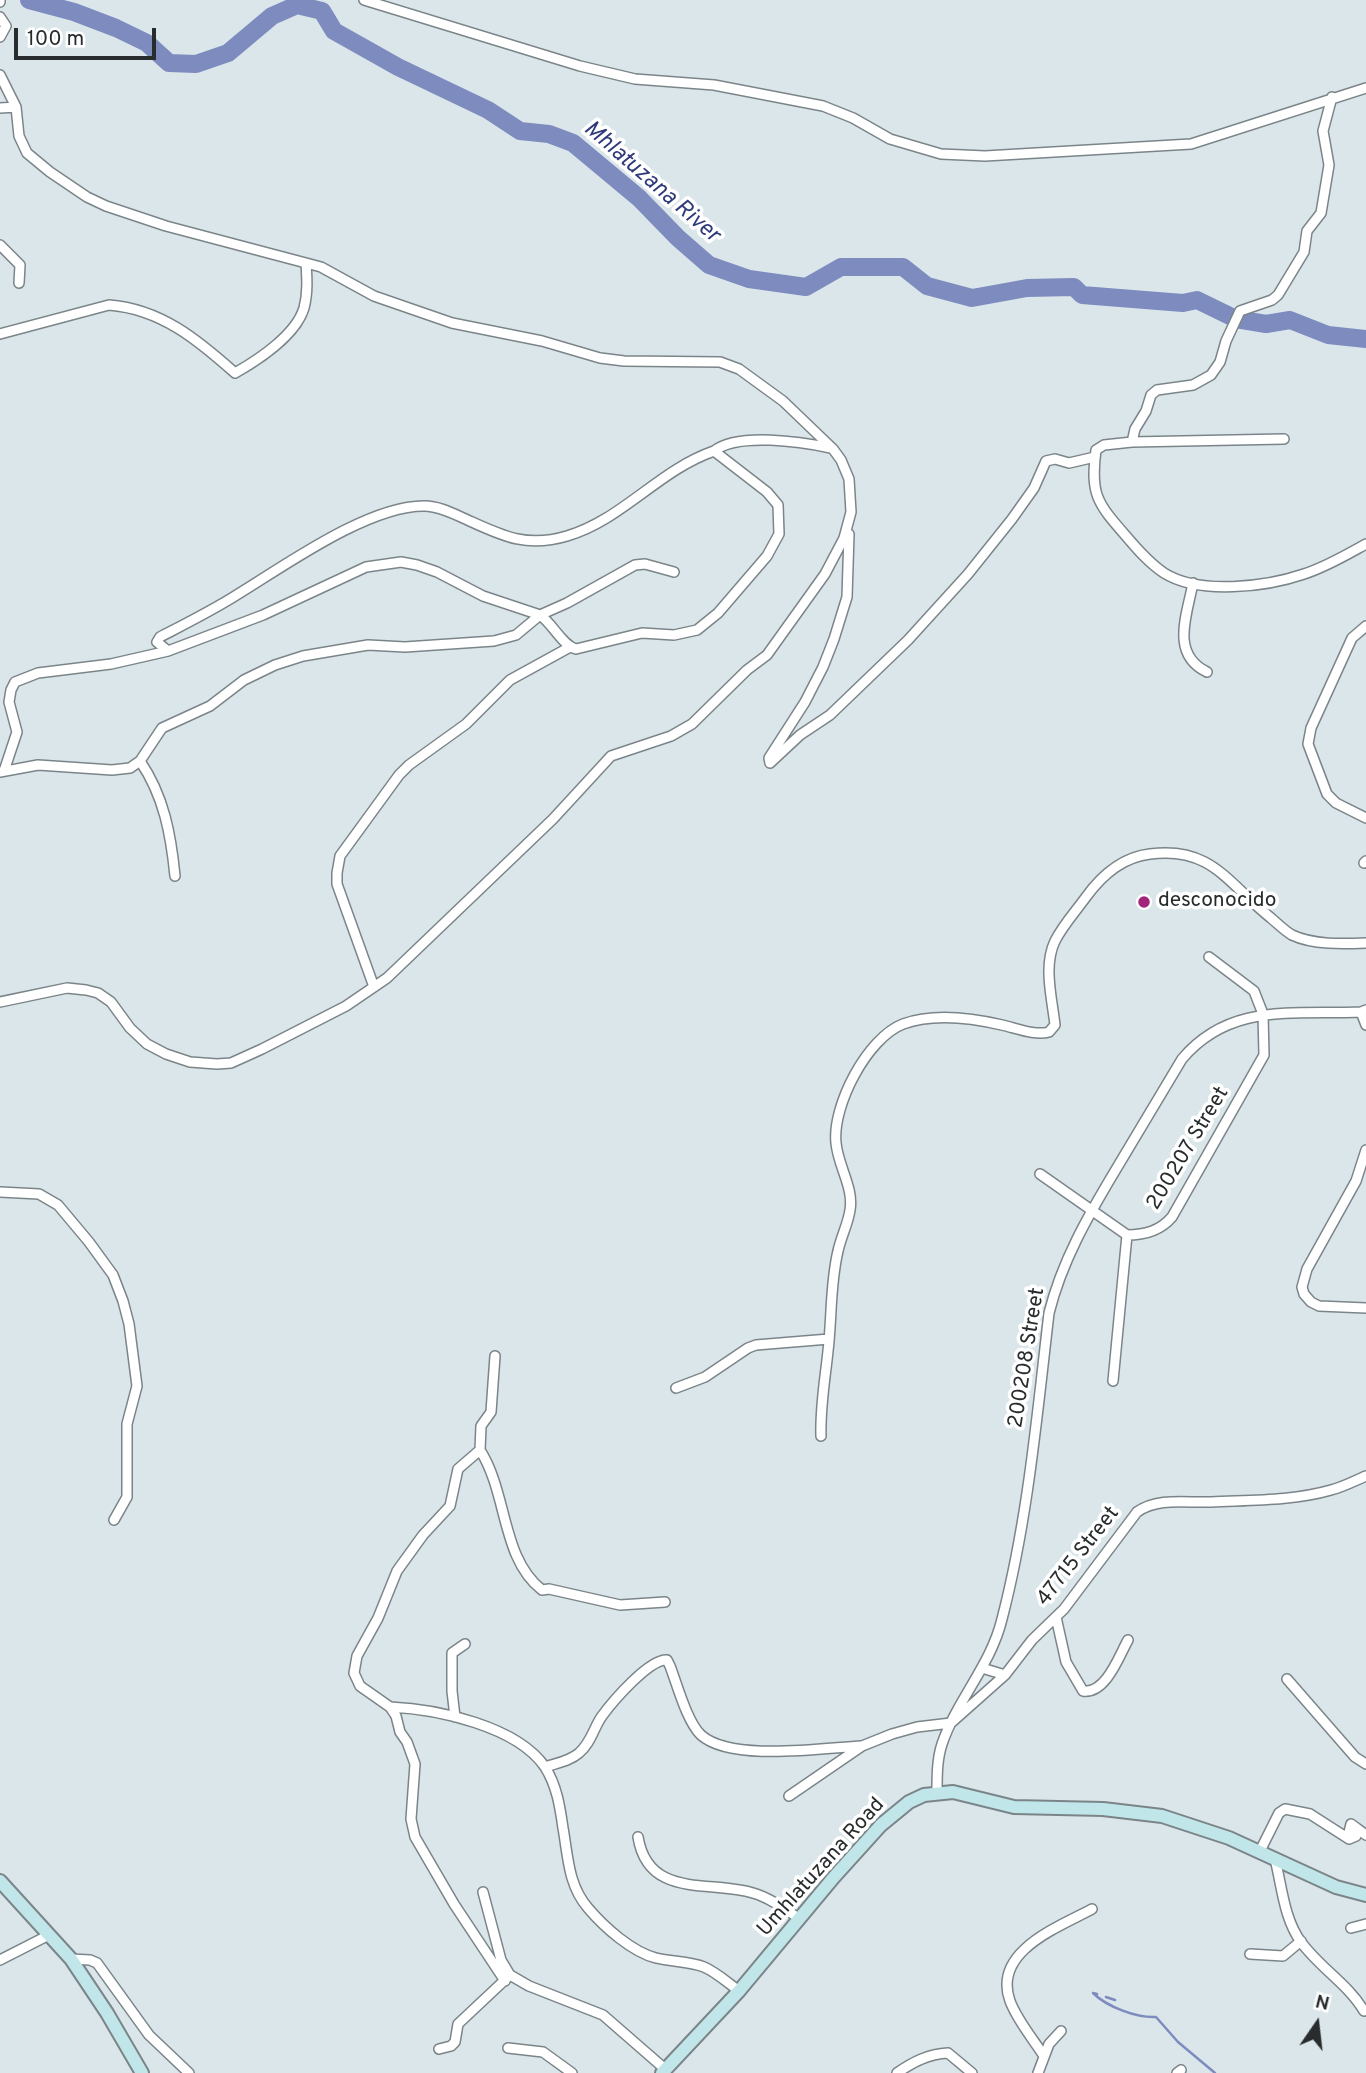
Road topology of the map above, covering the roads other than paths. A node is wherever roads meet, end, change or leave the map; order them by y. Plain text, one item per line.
1 (364, 0) edge
2 (0, 18) edge
3 (0, 37) edge
4 (0, 75) edge
5 (1366, 88) edge
6 (1332, 97) junction
7 (16, 107) junction
8 (0, 108) edge
9 (0, 244) edge
10 (306, 263) junction
11 (19, 283) dead end
12 (0, 334) edge
13 (1284, 439) dead end
14 (1132, 442) junction
15 (833, 449) junction
16 (714, 451) junction
17 (1089, 457) junction
18 (849, 525) junction
19 (1366, 544) edge
20 (674, 572) dead end
21 (1193, 583) junction
22 (540, 615) junction
23 (1366, 625) edge
24 (570, 647) junction
25 (168, 651) junction
26 (1207, 672) dead end
27 (140, 761) junction
28 (2, 772) edge
29 (1366, 818) edge
30 (175, 876) dead end
31 (1366, 943) edge
32 (1209, 957) dead end
33 (374, 987) junction
34 (0, 1002) edge
35 (1363, 1011) edge
36 (1262, 1014) junction
37 (1366, 1025) edge
38 (1366, 1150) edge
39 (1040, 1174) dead end
40 (0, 1192) edge
41 (1091, 1212) junction
42 (1127, 1236) junction
43 (1366, 1308) edge
44 (829, 1339) junction
45 (495, 1356) dead end
46 (1113, 1381) dead end
47 (677, 1388) dead end
48 (821, 1436) dead end
49 (480, 1450) junction
50 (1366, 1476) edge
51 (114, 1520) dead end
52 (665, 1602) dead end
53 (1056, 1616) junction
54 (1128, 1640) dead end
55 (465, 1644) dead end
56 (982, 1668) junction
57 (1005, 1675) junction
58 (1287, 1679) dead end
59 (390, 1707) junction
60 (455, 1717) junction
61 (951, 1723) junction
62 (862, 1746) junction
63 (1366, 1765) edge
64 (545, 1767) junction
65 (937, 1792) junction
66 (789, 1796) dead end
67 (1366, 1835) edge
68 (638, 1837) dead end
69 (1259, 1852) junction
70 (1275, 1859) junction
71 (0, 1881) edge
72 (483, 1892) dead end
73 (1366, 1895) edge
74 (1092, 1909) dead end
75 (800, 1919) junction
76 (1366, 1924) edge
77 (1352, 1928) dead end
78 (49, 1935) junction
79 (1301, 1941) junction
80 (1250, 1954) dead end
81 (71, 1959) junction
82 (0, 1960) edge
83 (508, 1978) junction
84 (739, 1991) junction
85 (1364, 2011) dead end
86 (1061, 2031) dead end
87 (508, 2048) dead end
88 (439, 2049) dead end
89 (1044, 2056) junction
90 (663, 2071) edge
91 (142, 2073) edge
92 (189, 2073) edge
93 (572, 2073) edge
94 (897, 2073) edge
95 (972, 2073) edge
96 (1038, 2073) edge

1 - 6 street
2 - 3 street
4 - 7 street
5 - 6 street
6 - 14 street
7 - 8 street
7 - 10 street
9 - 11 street
10 - 12 street
10 - 15 street
13 - 14 street
14 - 17 street
15 - 16 street
15 - 18 street
16 - 24 street
16 - 25 street
17 - 18 street
17 - 21 street
18 - 33 street
19 - 21 street
20 - 22 street
21 - 26 street
22 - 24 street
22 - 25 street
22 - 27 street
23 - 29 street
24 - 33 street
25 - 28 street
27 - 28 street
27 - 30 street
31 - 44 street
32 - 36 street
33 - 34 street
35 - 36 street, 200208 Street
35 - 37 street
36 - 41 street, 200208 Street
36 - 42 street, 200207 Street
38 - 43 street
39 - 41 street
40 - 51 street
41 - 42 street
41 - 56 street, 200208 Street
42 - 46 street
44 - 47 street
44 - 48 street
45 - 49 street
49 - 52 street
49 - 59 street
50 - 53 street, 47715 Street
53 - 54 street
53 - 57 street, 47715 Street
55 - 60 street
56 - 57 street
56 - 61 street, 200208 Street
57 - 61 street, 47715 Street
58 - 63 street
59 - 60 street
59 - 83 street
60 - 64 street
61 - 62 street
61 - 65 street, 200208 Street
62 - 64 street
62 - 66 street
64 - 84 street
65 - 69 street, Umhlatuzana Road
65 - 75 street, Umhlatuzana Road
67 - 69 street
68 - 75 street
69 - 70 street, Umhlatuzana Road
70 - 73 street, Umhlatuzana Road
70 - 79 street
71 - 78 street
72 - 83 street
74 - 89 street
75 - 84 street, Umhlatuzana Road
76 - 77 street
78 - 81 street
78 - 82 street
79 - 80 street
79 - 85 street
81 - 91 street
81 - 92 street
83 - 88 street
83 - 90 street
84 - 90 street, Umhlatuzana Road
86 - 89 street
87 - 93 street
89 - 96 street
94 - 95 street

